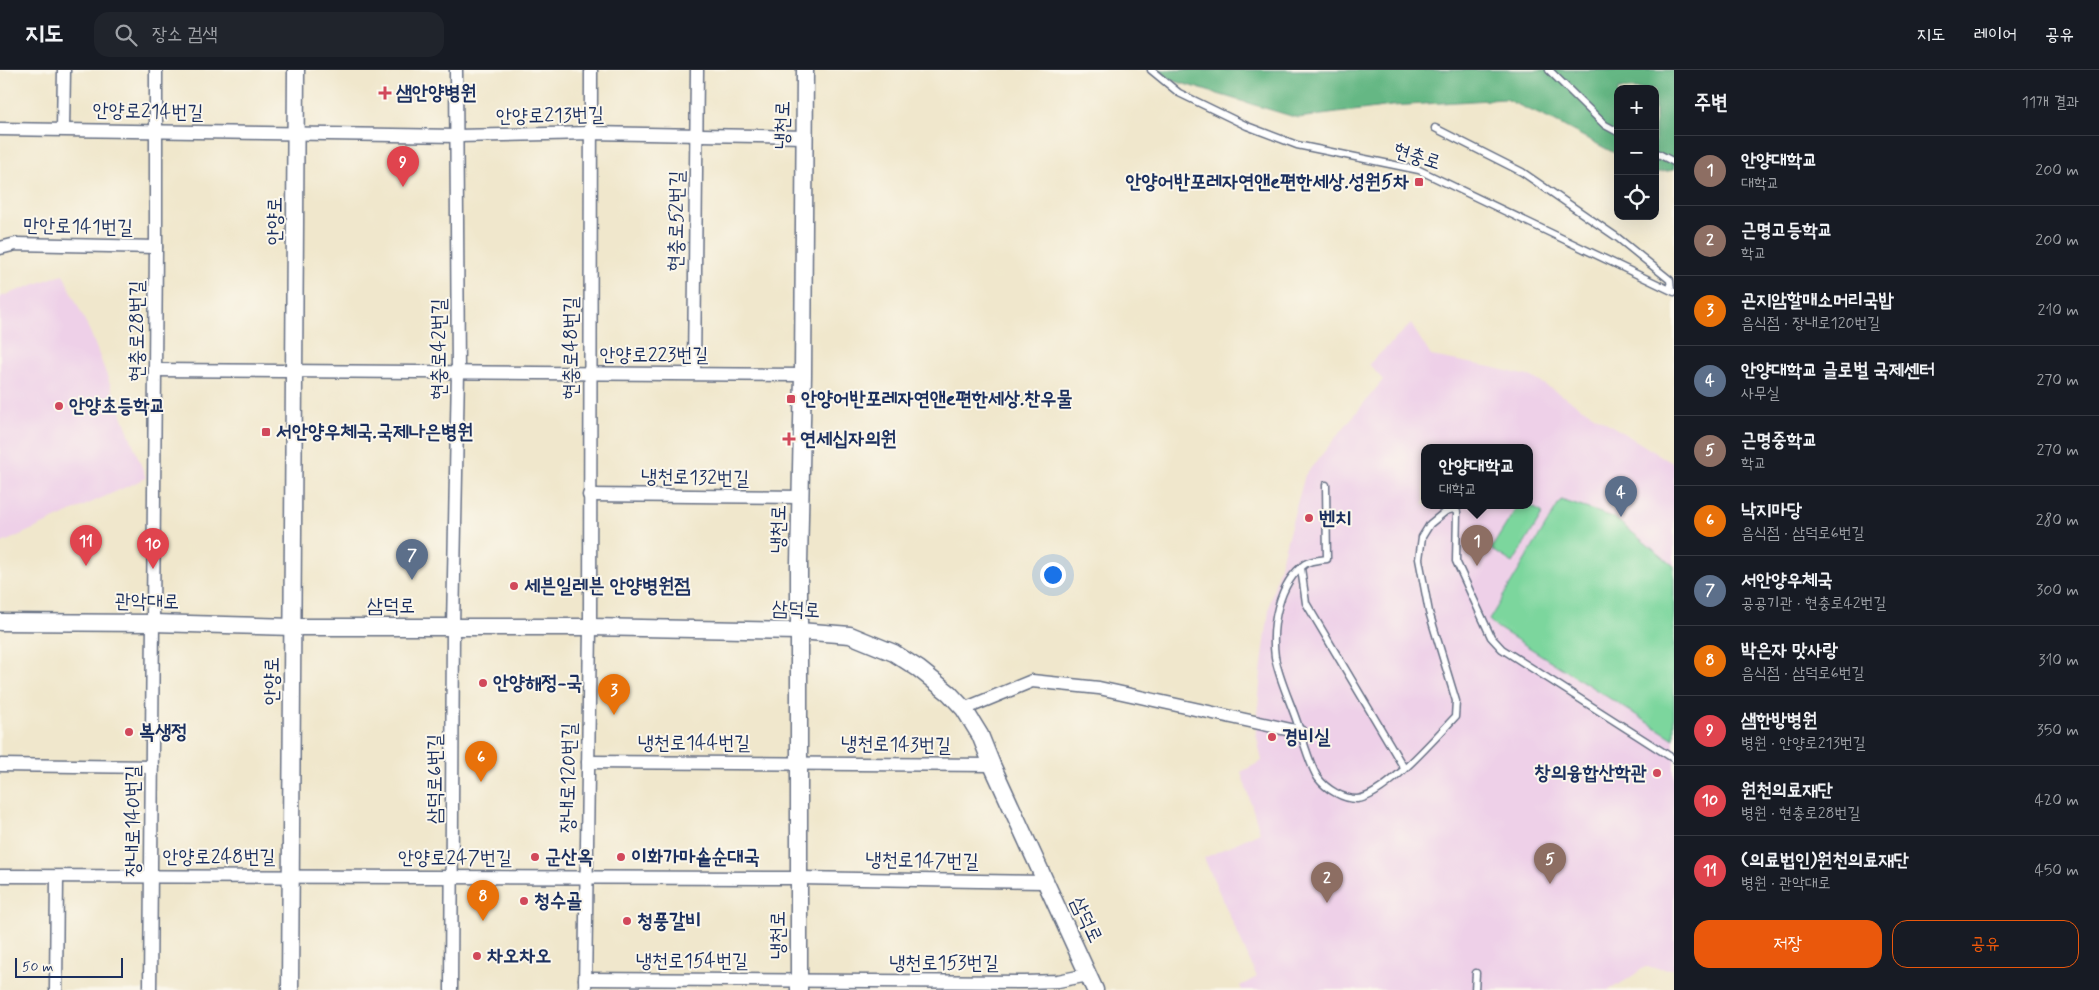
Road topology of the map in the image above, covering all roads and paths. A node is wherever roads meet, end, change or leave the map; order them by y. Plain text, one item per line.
1 (64, 70) edge
2 (156, 70) edge
3 (296, 70) edge
4 (456, 70) edge
5 (591, 70) edge
6 (697, 70) edge
7 (805, 70) edge
8 (1151, 70) edge
9 (1549, 70) edge
10 (1435, 128) dead end
11 (0, 129) edge
12 (63, 129) junction
13 (154, 130) junction
14 (1614, 130) edge
15 (296, 133) junction
16 (591, 133) junction
17 (697, 135) junction
18 (457, 136) junction
19 (805, 137) junction
20 (1659, 154) edge
21 (1674, 162) edge
22 (156, 247) junction
23 (0, 248) edge
24 (1673, 291) edge
25 (155, 370) junction
26 (295, 371) junction
27 (458, 372) junction
28 (694, 373) junction
29 (590, 374) junction
30 (803, 375) junction
31 (1326, 485) dead end
32 (589, 495) junction
33 (801, 497) junction
34 (1301, 568) junction
35 (0, 622) edge
36 (153, 622) junction
37 (293, 627) junction
38 (453, 627) junction
39 (590, 627) junction
40 (799, 631) junction
41 (964, 709) junction
42 (1300, 732) junction
43 (1674, 759) edge
44 (588, 762) junction
45 (800, 762) junction
46 (0, 765) edge
47 (992, 765) junction
48 (152, 767) junction
49 (1404, 768) junction
50 (0, 876) edge
51 (292, 876) junction
52 (57, 877) junction
53 (152, 877) junction
54 (454, 877) junction
55 (586, 878) junction
56 (799, 878) junction
57 (1045, 882) junction
58 (1476, 973) dead end
59 (1091, 982) edge
60 (585, 985) edge
61 (799, 985) edge
62 (56, 990) edge
63 (150, 990) edge
64 (290, 990) edge
65 (452, 990) edge
66 (1475, 990) edge

1 - 12 street
2 - 13 street, 현충로28번길
3 - 15 street, 안양로
4 - 18 street, 현충로42번길
5 - 16 street, 현충로48번길
6 - 17 street, 현충로52번길
7 - 19 street, 냉천로
8 - 24 lane, 현충로
9 - 14 lane
10 - 24 lane, 현충로
11 - 12 street, 안양로214번길
12 - 13 street, 안양로214번길
13 - 15 street, 안양로214번길
13 - 22 street, 현충로28번길
15 - 18 street, 안양로213번길
15 - 26 street, 안양로
16 - 17 street, 안양로213번길
16 - 18 street, 안양로213번길
16 - 29 street, 현충로48번길
17 - 19 street, 안양로213번길
17 - 28 street, 현충로52번길
18 - 27 street, 현충로42번길
19 - 30 street, 냉천로
20 - 21 lane
22 - 23 street, 만안로141번길
22 - 25 street, 현충로28번길
25 - 26 street
25 - 36 street, 현충로28번길
26 - 27 street, 안양로223번길
26 - 37 street, 안양로
27 - 29 street, 안양로223번길
27 - 38 street, 현충로42번길
28 - 29 street, 안양로223번길
28 - 30 street, 안양로223번길
29 - 32 street, 현충로48번길
30 - 33 street, 냉천로
31 - 34 lane
32 - 33 street, 냉천로132번길
32 - 39 street, 현충로48번길
33 - 40 street, 냉천로
34 - 42 lane
34 - 49 lane
35 - 36 street, 관악대로
36 - 37 street, 관악대로
36 - 48 street, 장내로140번길
37 - 38 street, 삼덕로
37 - 51 street, 안양로
38 - 39 street, 삼덕로
38 - 54 street, 삼덕로6번길
39 - 40 street, 삼덕로
39 - 44 street, 장내로120번길
40 - 41 street, 삼덕로
40 - 45 street, 냉천로
41 - 42 street
41 - 47 street, 삼덕로
42 - 49 lane
43 - 49 lane
44 - 45 street, 냉천로144번길
44 - 55 street, 장내로120번길
45 - 47 street, 냉천로143번길
45 - 56 street, 냉천로
46 - 48 street
47 - 57 street, 삼덕로
48 - 53 street, 장내로140번길
50 - 52 street, 안양로248번길
51 - 53 street, 안양로248번길
51 - 54 street, 안양로247번길
51 - 64 street, 안양로
52 - 53 street, 안양로248번길
52 - 62 street
53 - 63 street, 장내로140번길
54 - 55 street, 안양로247번길
54 - 65 street, 삼덕로6번길
55 - 56 street, 안양로247번길
55 - 60 street, 장내로120번길
56 - 57 street, 냉천로147번길
56 - 61 street, 냉천로
57 - 59 street, 삼덕로
58 - 66 lane
59 - 61 street, 냉천로153번길
60 - 61 street, 냉천로154번길

